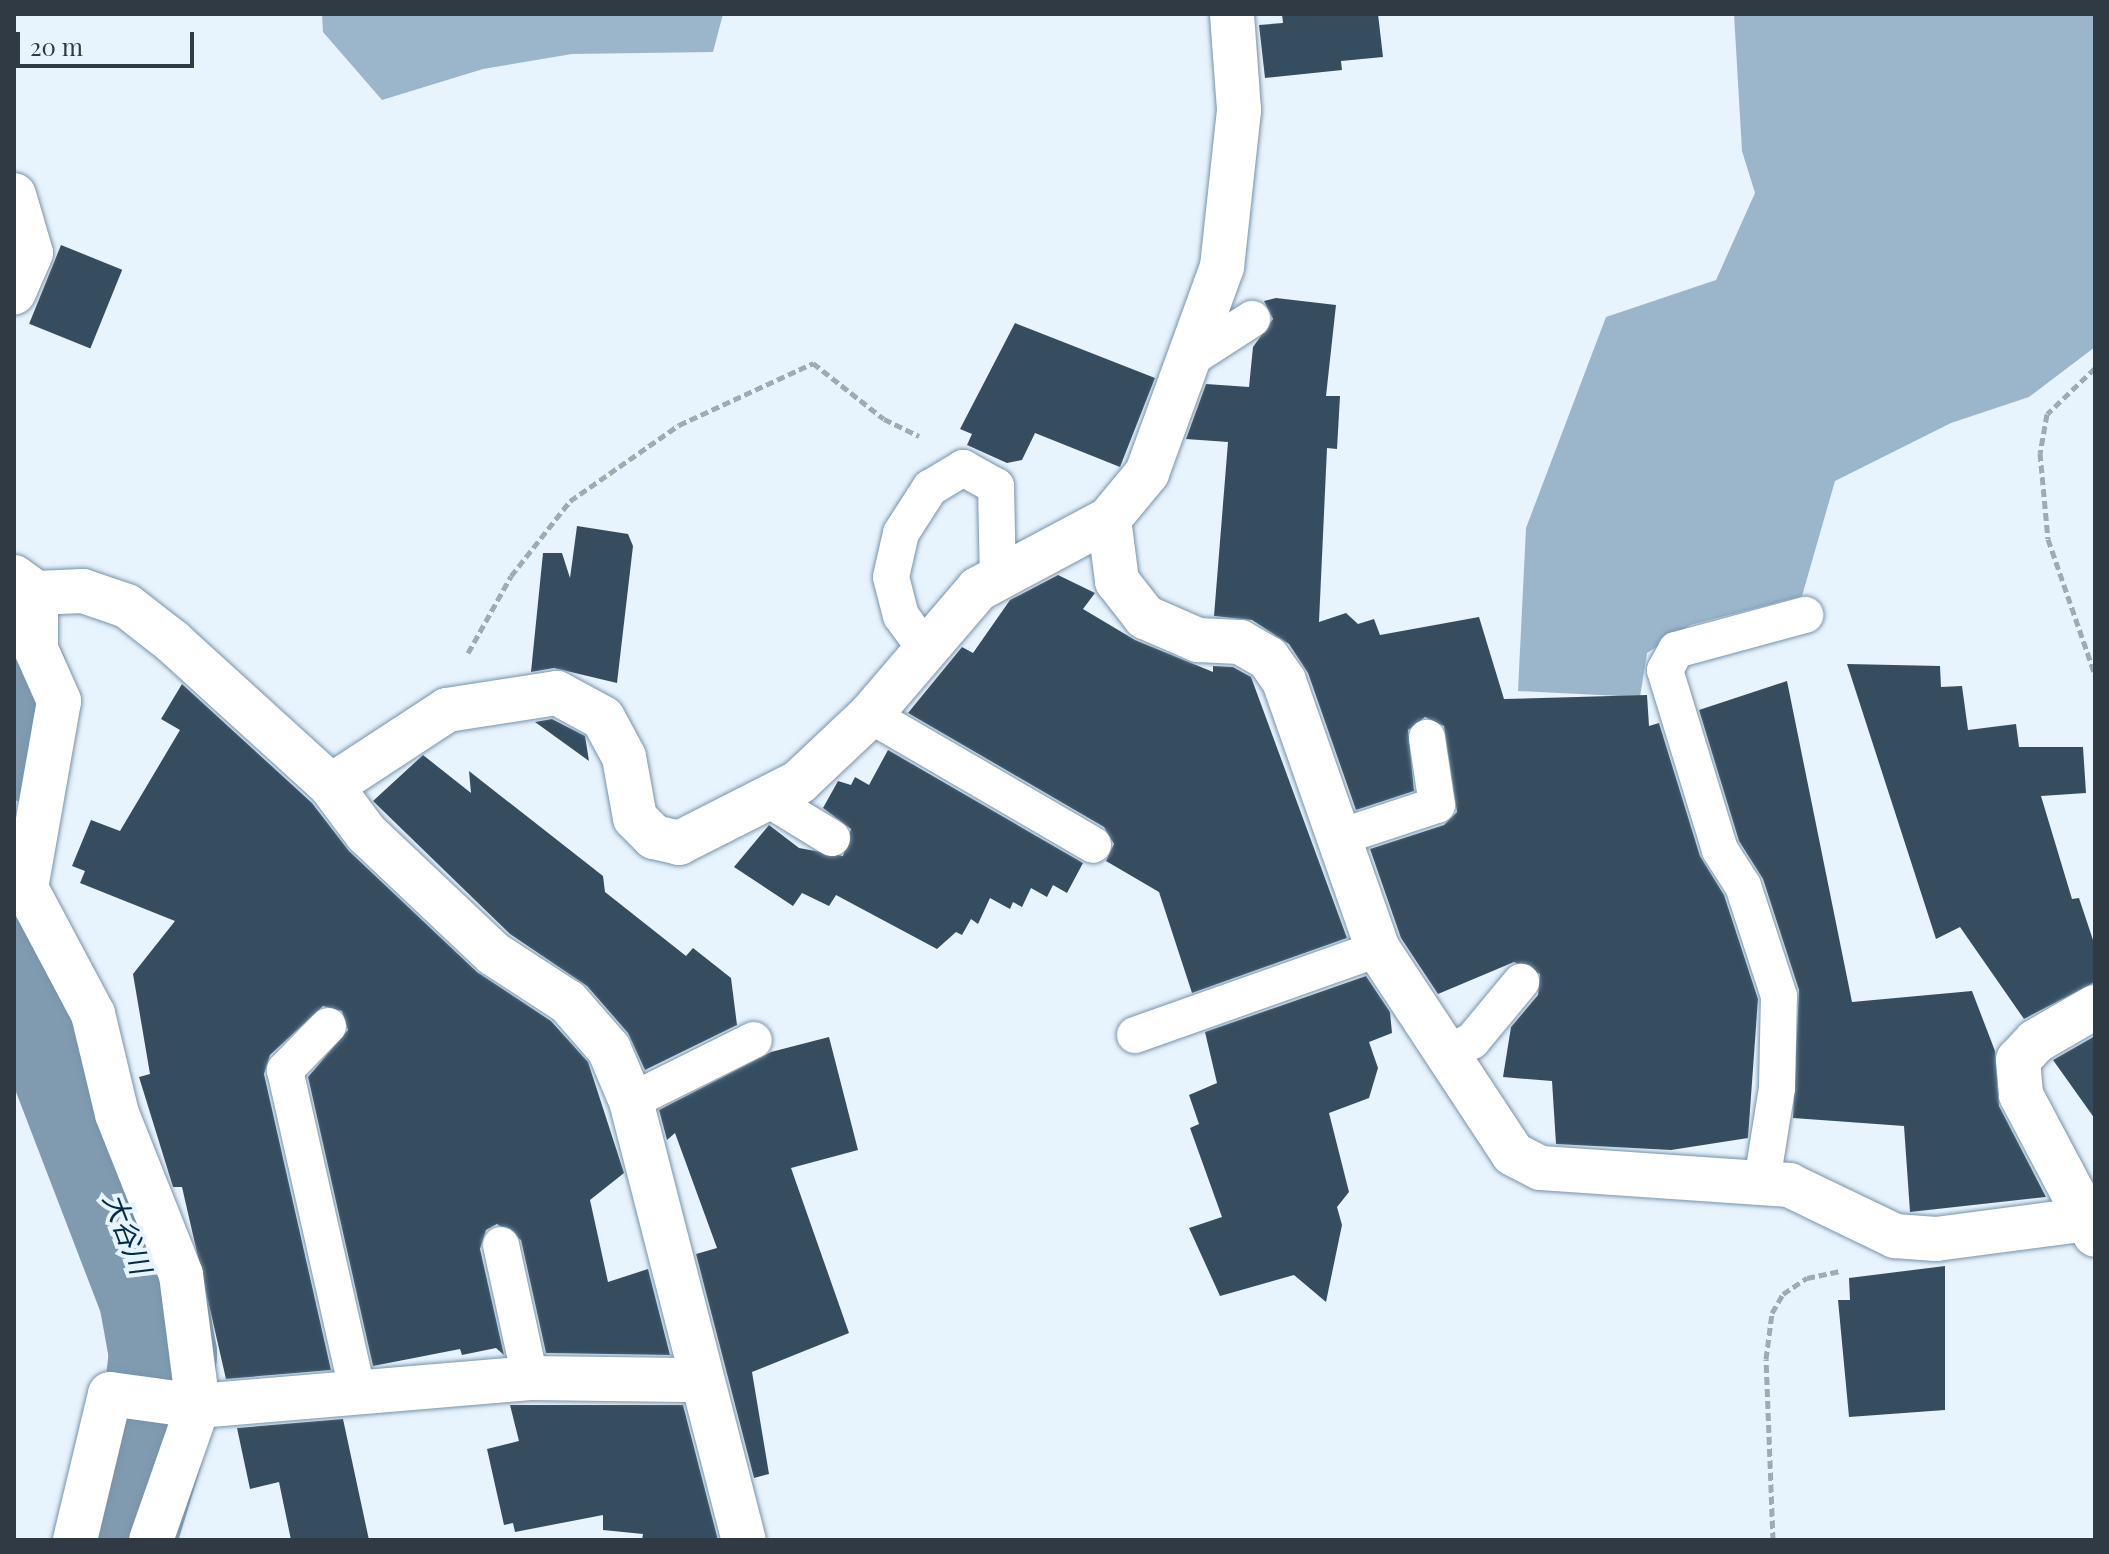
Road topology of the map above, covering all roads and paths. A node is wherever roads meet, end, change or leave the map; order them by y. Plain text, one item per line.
1 (1232, 14) edge
2 (14, 195) edge
3 (14, 292) edge
4 (1252, 319) dead end
5 (1190, 359) junction
6 (2095, 368) edge
7 (963, 468) junction
8 (1109, 519) junction
9 (998, 578) junction
10 (25, 585) edge
11 (1805, 615) dead end
12 (923, 646) junction
13 (2095, 675) edge
14 (447, 710) junction
15 (870, 715) junction
16 (1427, 738) dead end
17 (331, 786) junction
18 (768, 799) junction
19 (1340, 837) junction
20 (832, 838) dead end
21 (1093, 845) dead end
22 (1378, 949) junction
23 (1521, 982) dead end
24 (2095, 1007) edge
25 (328, 1026) dead end
26 (1135, 1035) dead end
27 (754, 1040) dead end
28 (1447, 1053) junction
29 (631, 1101) junction
30 (1762, 1181) junction
31 (2088, 1227) edge
32 (1895, 1236) junction
33 (501, 1245) dead end
34 (530, 1378) junction
35 (699, 1380) junction
36 (357, 1390) junction
37 (190, 1406) junction
38 (75, 1540) edge
39 (151, 1540) edge
40 (744, 1540) edge
41 (1773, 1540) edge

1 - 5 street
2 - 3 street
4 - 5 lane
5 - 8 street
6 - 13 path
7 - 9 lane
7 - 12 lane
7 - 14 path
8 - 9 street
8 - 19 street
9 - 12 street
10 - 17 street
10 - 37 street
11 - 30 lane
12 - 15 street
14 - 17 street
14 - 18 street
15 - 18 street
15 - 21 lane
16 - 19 lane
17 - 29 street
18 - 20 lane
19 - 22 street
22 - 26 lane
22 - 28 street
23 - 28 lane
24 - 31 street
25 - 36 lane
27 - 29 lane
28 - 30 street
29 - 35 street
30 - 32 street
31 - 32 street
32 - 41 path
33 - 34 lane
34 - 35 street
34 - 36 street
35 - 40 street
36 - 37 street
37 - 38 street
37 - 39 street

